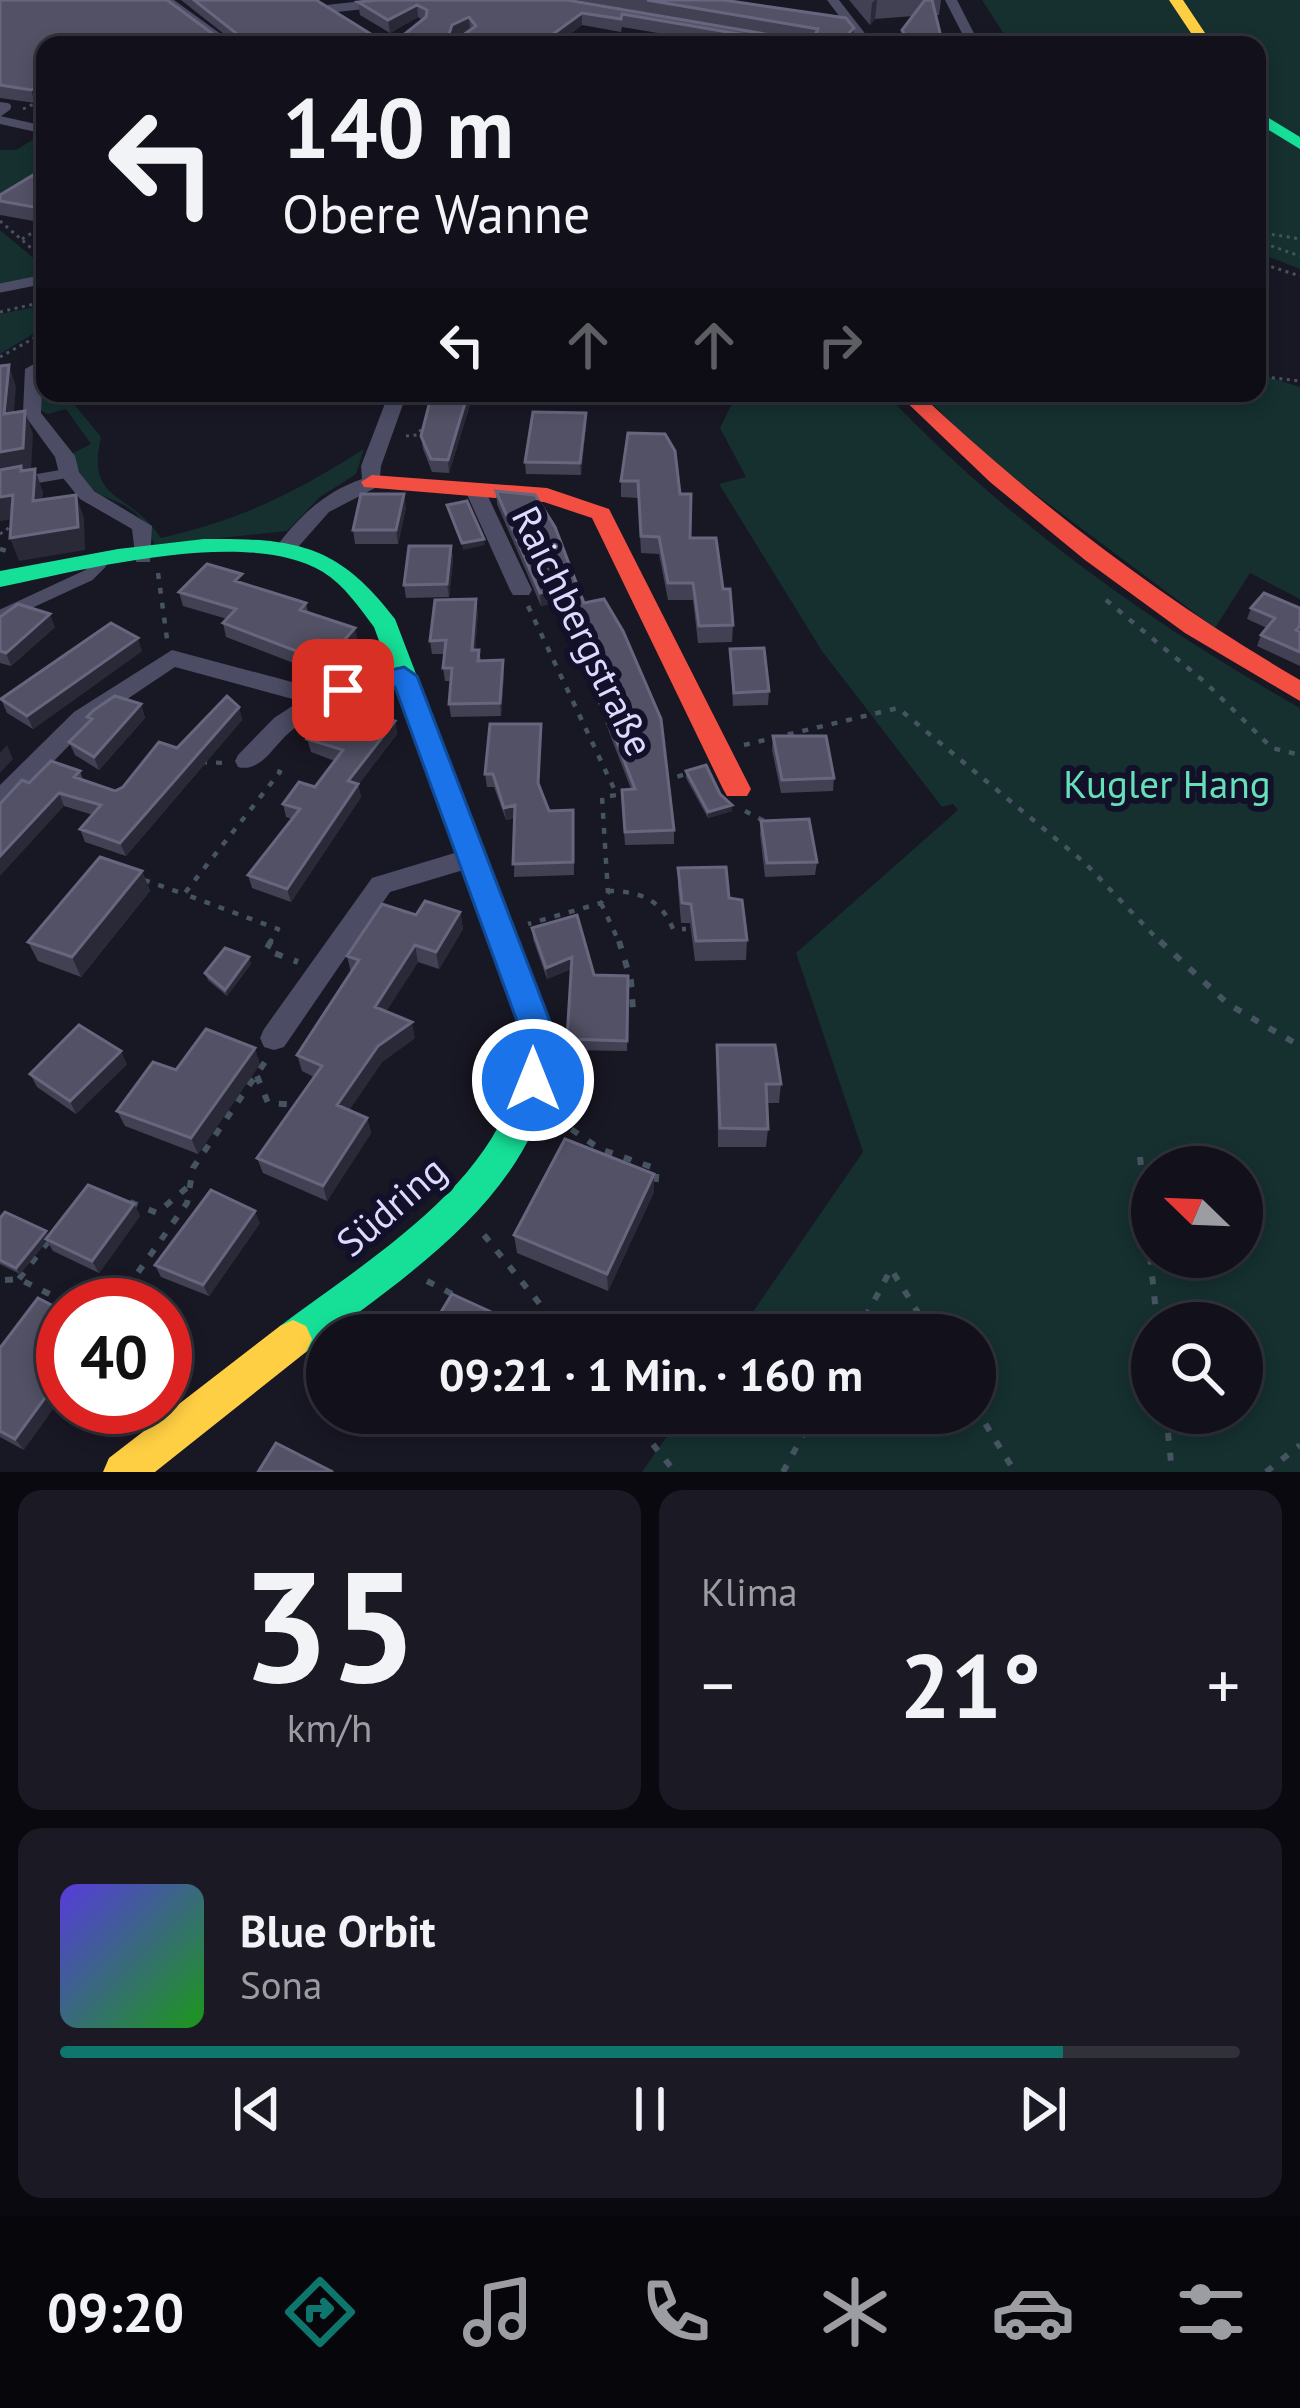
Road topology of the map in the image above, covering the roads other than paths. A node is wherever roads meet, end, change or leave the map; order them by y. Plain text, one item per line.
1 (166, 0) edge
2 (833, 0) edge
3 (951, 0) edge
4 (1176, 0) edge
5 (320, 4) edge
6 (388, 4) edge
7 (364, 32) edge
8 (217, 36) edge
9 (861, 36) edge
10 (969, 36) edge
11 (1200, 36) edge
12 (0, 113) edge
13 (1266, 122) edge
14 (36, 127) edge
15 (1300, 144) edge
16 (36, 281) edge
17 (0, 288) edge
18 (34, 369) dead end
19 (395, 402) edge
20 (917, 402) edge
21 (69, 473) junction
22 (372, 482) junction
23 (0, 485) edge
24 (475, 490) junction
25 (284, 550) junction
26 (149, 556) junction
27 (101, 563) junction
28 (0, 579) edge
29 (520, 590) road end
30 (0, 616) edge
31 (404, 676) junction
32 (1300, 692) edge
33 (320, 698) junction
34 (247, 761) road end
35 (736, 789) road end
36 (0, 800) edge
37 (471, 858) junction
38 (274, 1038) road end
39 (124, 1472) edge

1 - 8 street
2 - 9 street
3 - 10 street
4 - 11 street
5 - 6 lane
5 - 7 street
12 - 14 street
13 - 15 street
16 - 17 lane
18 - 21 street
19 - 22 street
20 - 32 street
21 - 23 lane
21 - 26 street
22 - 24 street, Raichbergstraße
22 - 25 street
24 - 29 street, Raichbergstraße
24 - 35 street, Raichbergstraße
25 - 26 street, Südring
25 - 31 street, Südring
26 - 27 street, Südring
27 - 28 street, Südring
27 - 30 lane
31 - 33 street
31 - 37 street, Südring
33 - 34 street
33 - 36 street
37 - 38 street
37 - 39 street, Südring

